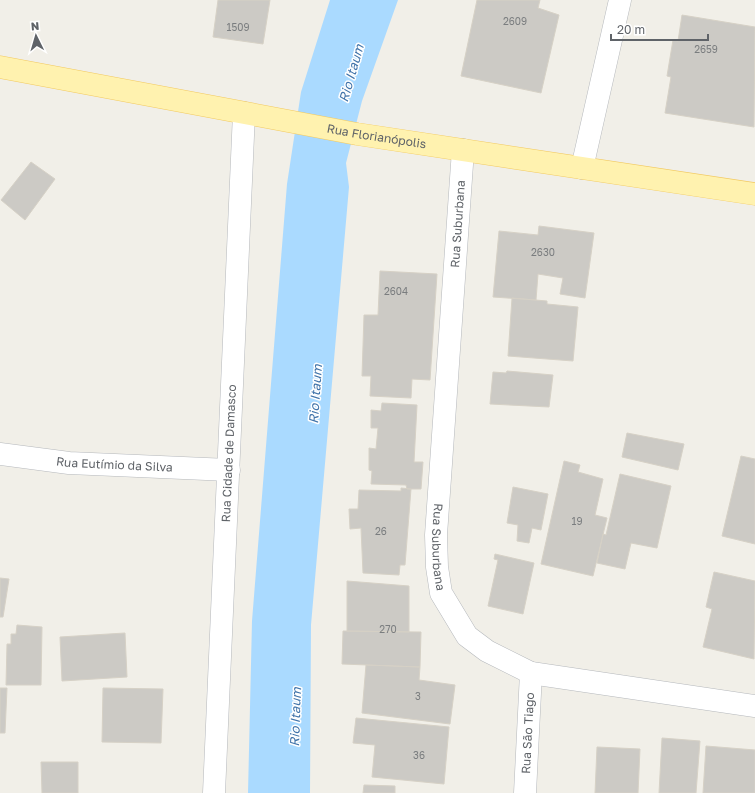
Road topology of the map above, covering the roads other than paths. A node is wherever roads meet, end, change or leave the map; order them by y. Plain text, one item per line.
1 (620, 0) edge
2 (0, 67) edge
3 (244, 113) junction
4 (463, 150) junction
5 (582, 168) junction
6 (755, 194) edge
7 (0, 454) edge
8 (229, 470) junction
9 (532, 673) junction
10 (755, 706) edge
11 (214, 793) edge
12 (525, 793) edge

1 - 5 street
2 - 3 main road, Rua Florianópolis
3 - 4 main road, Rua Florianópolis
3 - 8 street, Rua Cidade de Damasco
4 - 5 main road, Rua Florianópolis
4 - 9 street, Rua Suburbana
5 - 6 main road, Rua Florianópolis
7 - 8 street, Rua Eutímio da Silva
8 - 11 street, Rua Cidade de Damasco
9 - 10 street, Rua Suburbana
9 - 12 street, Rua São Tiago

